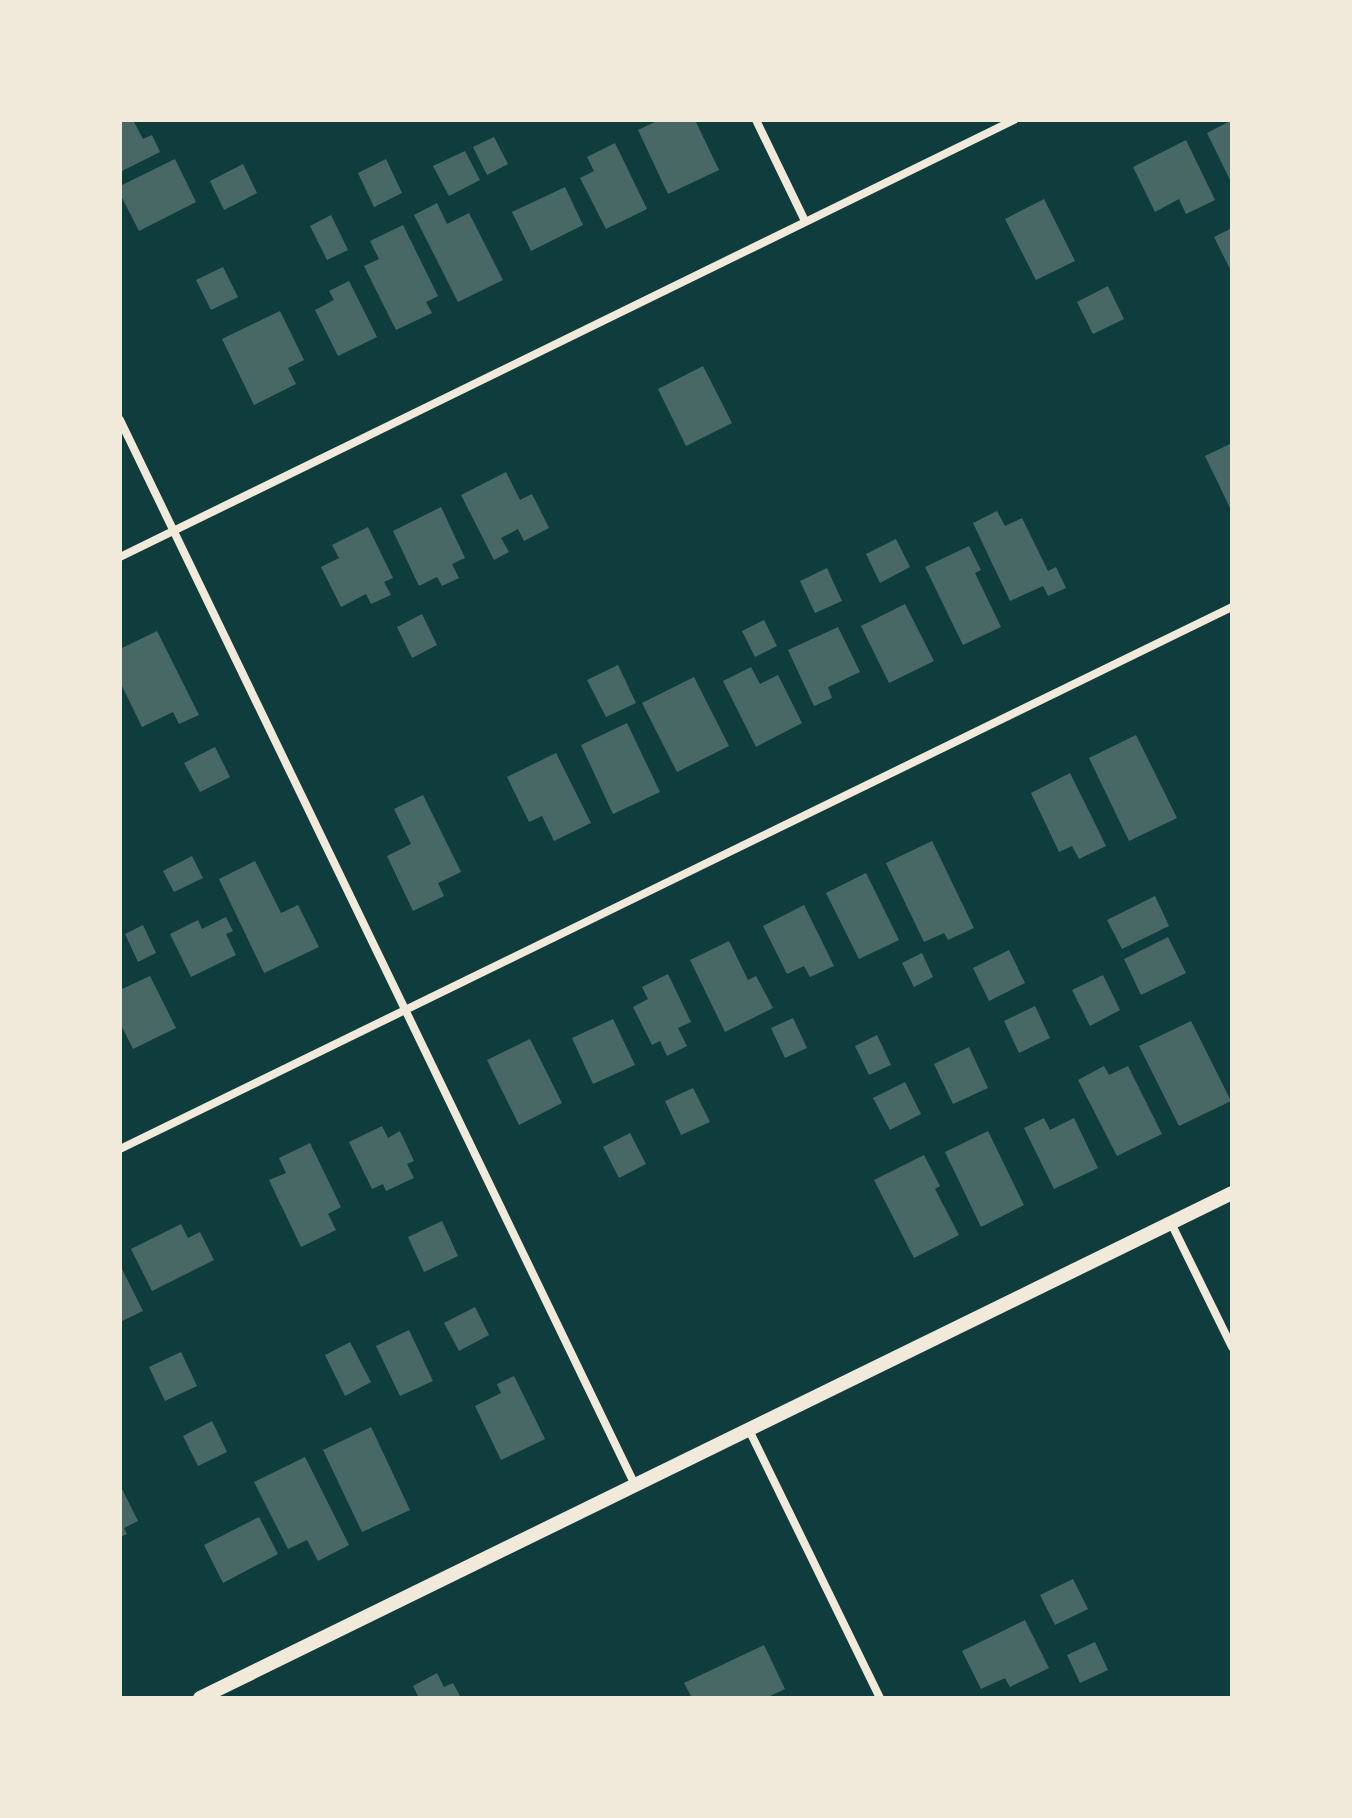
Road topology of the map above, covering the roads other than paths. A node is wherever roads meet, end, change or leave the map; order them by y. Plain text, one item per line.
1 (756, 120) edge
2 (1014, 120) edge
3 (805, 221) junction
4 (120, 420) edge
5 (174, 531) junction
6 (120, 557) edge
7 (1232, 607) edge
8 (406, 1010) junction
9 (120, 1149) edge
10 (1232, 1193) edge
11 (1171, 1223) junction
12 (1232, 1347) edge
13 (749, 1430) junction
14 (635, 1485) junction
15 (201, 1698) edge
16 (880, 1698) edge

1 - 3 street
2 - 3 street
3 - 5 street
4 - 5 street
5 - 6 street
5 - 8 street
7 - 8 street
8 - 9 street
8 - 14 street
10 - 11 street
11 - 12 street
11 - 13 street
13 - 14 street
13 - 16 street
14 - 15 street

